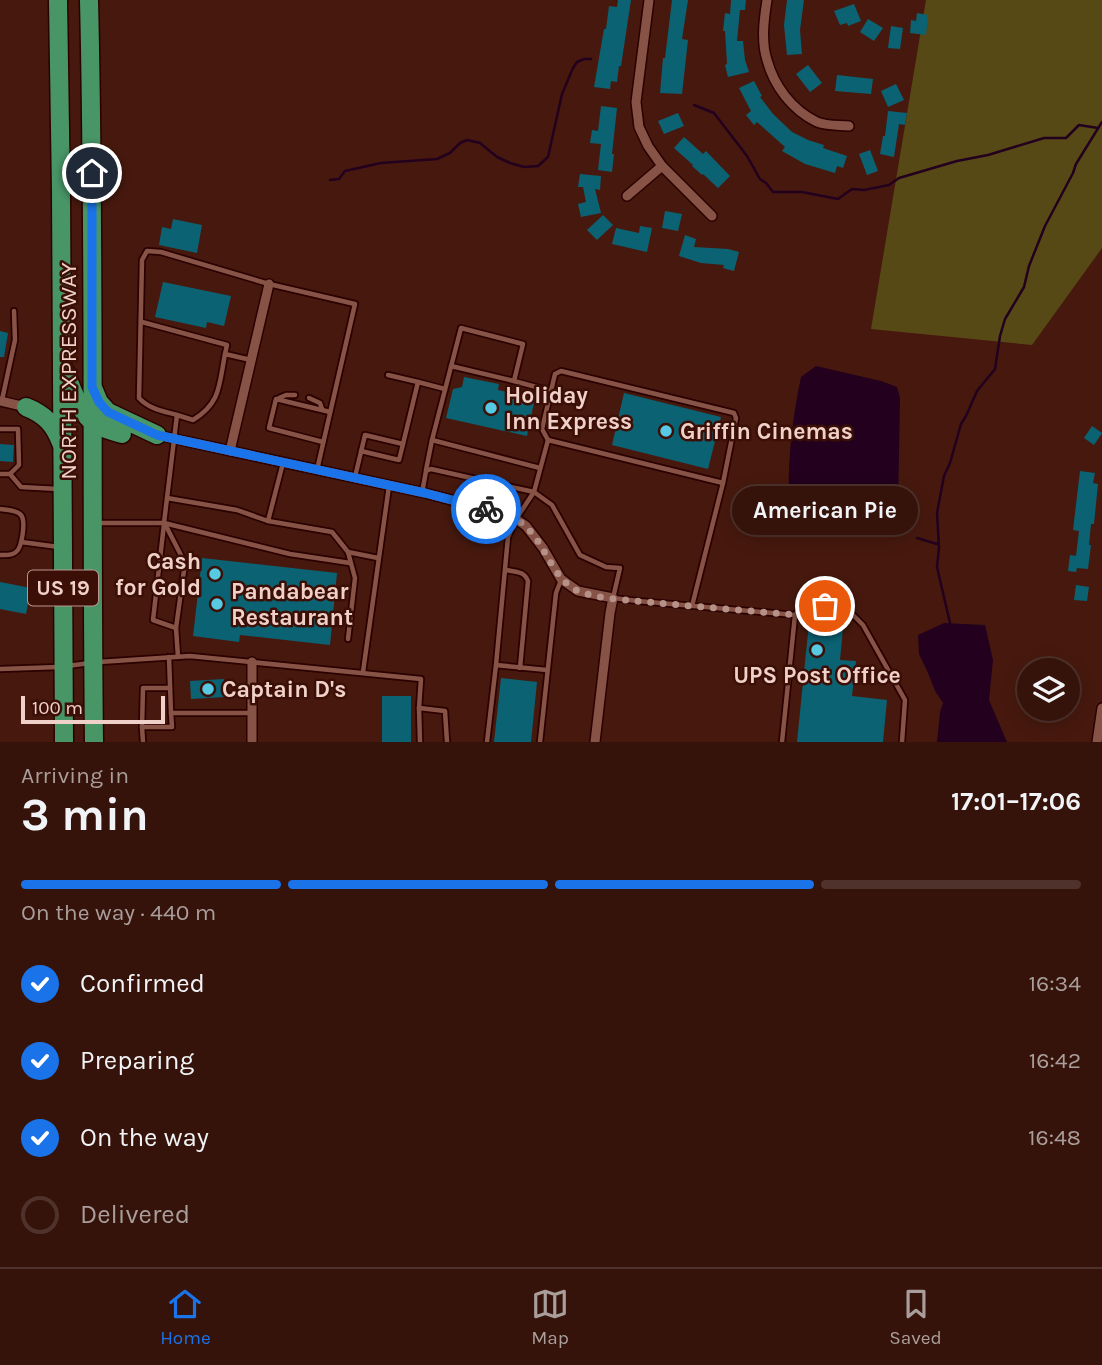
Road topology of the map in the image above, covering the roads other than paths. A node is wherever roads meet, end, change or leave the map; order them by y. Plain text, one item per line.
1 (58, 0) edge
2 (89, 0) edge
3 (649, 0) edge
4 (766, 0) edge
5 (849, 126) dead end
6 (662, 166) junction
7 (627, 196) dead end
8 (712, 216) dead end
9 (268, 284) junction
10 (14, 311) dead end
11 (142, 322) junction
12 (225, 354) junction
13 (251, 360) junction
14 (451, 366) junction
15 (62, 373) junction
16 (388, 375) dead end
17 (514, 381) junction
18 (418, 382) junction
19 (92, 387) junction
20 (445, 389) junction
21 (551, 391) junction
22 (295, 395) dead end
23 (309, 398) dead end
24 (276, 399) junction
25 (1, 401) edge
26 (26, 407) junction
27 (322, 410) junction
28 (330, 412) junction
29 (177, 415) junction
30 (92, 422) junction
31 (0, 429) edge
32 (122, 434) junction
33 (165, 436) junction
34 (548, 439) junction
35 (432, 440) junction
36 (323, 442) junction
37 (403, 444) junction
38 (92, 447) junction
39 (62, 450) junction
40 (230, 451) junction
41 (361, 451) junction
42 (283, 462) junction
43 (540, 468) junction
44 (317, 470) junction
45 (426, 471) junction
46 (0, 474) edge
47 (10, 474) junction
48 (355, 478) junction
49 (723, 483) junction
50 (389, 485) junction
51 (62, 490) junction
52 (534, 492) junction
53 (422, 493) junction
54 (167, 498) junction
55 (0, 509) edge
56 (516, 519) junction
57 (268, 520) junction
58 (93, 523) junction
59 (164, 523) junction
60 (21, 542) junction
61 (63, 548) junction
62 (348, 552) junction
63 (0, 555) edge
64 (378, 558) junction
65 (351, 563) junction
66 (506, 570) junction
67 (561, 579) junction
68 (613, 598) junction
69 (692, 606) junction
70 (796, 615) junction
71 (176, 628) junction
72 (348, 639) dead end
73 (169, 657) junction
74 (178, 657) junction
75 (252, 662) junction
76 (93, 663) junction
77 (496, 665) junction
78 (64, 666) junction
79 (520, 668) junction
80 (0, 669) edge
81 (547, 670) junction
82 (363, 672) junction
83 (170, 688) junction
84 (419, 708) junction
85 (1102, 708) edge
86 (171, 713) junction
87 (252, 713) junction
88 (142, 727) junction
89 (64, 742) edge
90 (94, 742) edge
91 (142, 742) edge
92 (252, 742) edge
93 (420, 742) edge
94 (447, 742) edge
95 (487, 742) edge
96 (540, 742) edge
97 (595, 742) edge
98 (782, 742) edge
99 (902, 742) edge
100 (1097, 742) edge

1 - 15 highway, NORTH EXPRESSWAY / US 19
2 - 19 highway, NORTH EXPRESSWAY / US 19
3 - 6 street
4 - 5 street
6 - 7 street
6 - 8 street
9 - 11 lane
9 - 13 street
9 - 28 lane
10 - 25 lane
11 - 12 lane
11 - 29 lane
12 - 13 lane
12 - 29 lane
13 - 40 street
14 - 17 lane
14 - 17 lane
14 - 20 lane
15 - 26 highway
15 - 30 highway
15 - 39 highway, NORTH EXPRESSWAY / US 19
16 - 18 lane
17 - 21 lane
18 - 20 lane
18 - 37 lane
19 - 30 highway, NORTH EXPRESSWAY / US 19
19 - 33 highway
20 - 35 lane
21 - 34 lane
21 - 49 lane
22 - 24 lane
23 - 27 lane
24 - 27 lane
24 - 36 lane
25 - 26 street
26 - 39 highway
27 - 28 lane
28 - 36 lane
29 - 33 lane
30 - 32 highway
30 - 38 highway, NORTH EXPRESSWAY / US 19
31 - 47 lane
32 - 33 highway
32 - 38 highway
33 - 40 street
33 - 54 lane
34 - 43 lane
34 - 49 lane
35 - 43 lane
35 - 45 lane
36 - 44 lane
37 - 41 lane
37 - 41 lane
38 - 58 highway, NORTH EXPRESSWAY / US 19
39 - 51 highway, NORTH EXPRESSWAY / US 19
40 - 42 street
41 - 48 lane
42 - 44 street
42 - 57 lane
43 - 52 lane
44 - 48 street
45 - 52 lane
45 - 53 lane
46 - 47 lane
47 - 51 lane
48 - 50 street
49 - 69 lane
50 - 53 street
50 - 64 lane
51 - 61 highway, NORTH EXPRESSWAY / US 19
52 - 56 lane
52 - 68 lane
53 - 56 street
54 - 57 lane
54 - 59 lane
55 - 60 lane
56 - 66 lane
56 - 67 street
57 - 62 lane
58 - 59 lane
58 - 76 highway, NORTH EXPRESSWAY / US 19
59 - 65 lane
59 - 71 lane
59 - 71 lane
60 - 61 lane
60 - 63 lane
61 - 78 highway, NORTH EXPRESSWAY / US 19
62 - 64 lane
62 - 65 lane
64 - 82 lane
65 - 72 lane
66 - 77 lane
66 - 79 lane
67 - 68 street
67 - 81 lane
68 - 69 lane
68 - 97 street
69 - 70 lane
70 - 98 lane
70 - 99 lane
71 - 74 lane
73 - 74 lane
73 - 76 lane
73 - 83 lane
74 - 75 lane
75 - 82 lane
75 - 87 street
76 - 78 lane
76 - 90 highway, NORTH EXPRESSWAY / US 19
77 - 79 lane
77 - 95 lane
78 - 80 lane
78 - 89 highway, NORTH EXPRESSWAY / US 19
79 - 81 lane
81 - 96 lane
82 - 84 lane
83 - 86 lane
83 - 88 lane
84 - 93 lane
84 - 94 lane
85 - 100 street
86 - 87 lane
86 - 88 lane
87 - 92 street
88 - 91 lane

